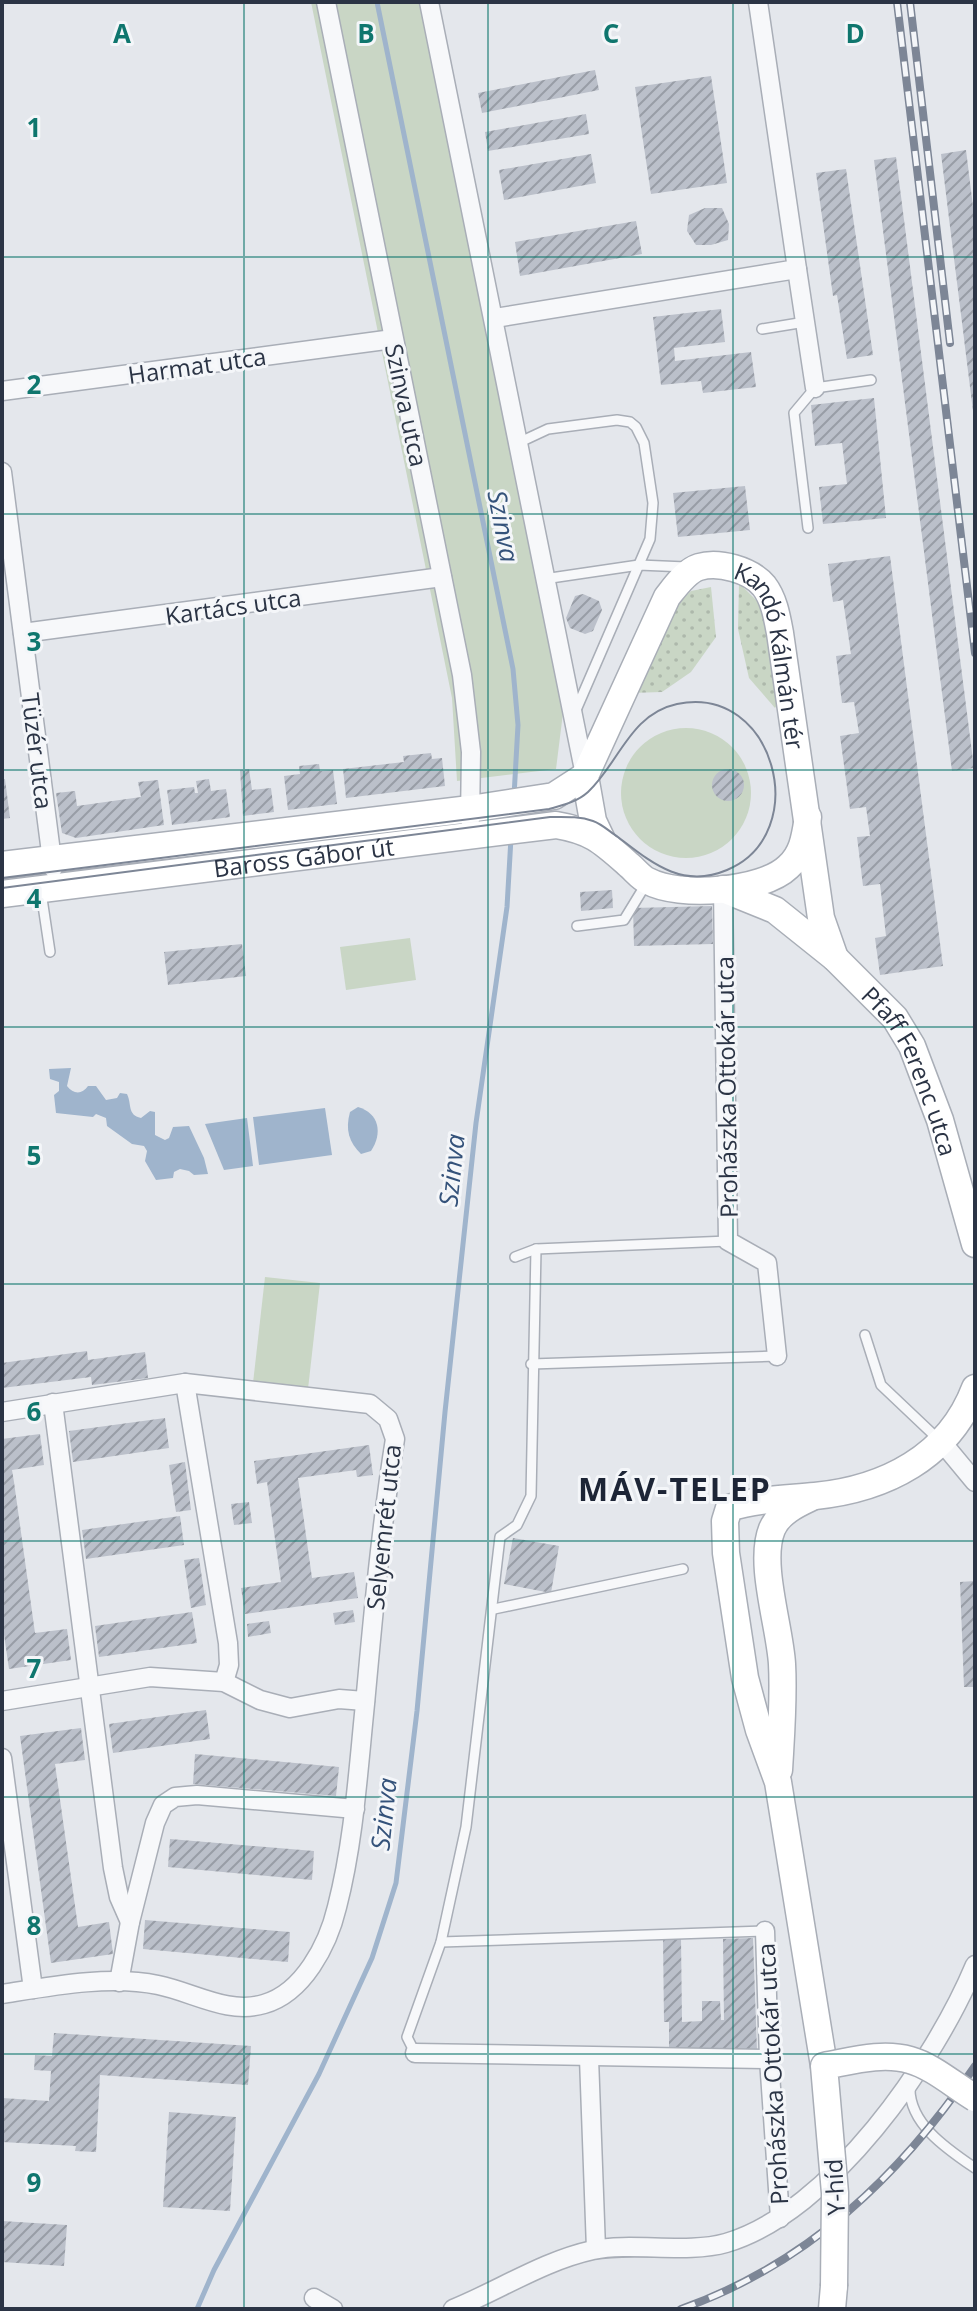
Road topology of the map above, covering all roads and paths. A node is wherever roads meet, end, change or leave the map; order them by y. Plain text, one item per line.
1 (326, 2) edge
2 (429, 2) edge
3 (758, 2) edge
4 (797, 269) junction
5 (495, 318) junction
6 (805, 322) junction
7 (762, 329) dead end
8 (393, 339) junction
9 (871, 380) dead end
10 (815, 388) junction
11 (2, 391) edge
12 (518, 443) junction
13 (2, 472) edge
14 (808, 528) dead end
15 (639, 565) junction
16 (698, 567) junction
17 (442, 577) junction
18 (544, 579) junction
19 (23, 633) junction
20 (574, 714) junction
21 (585, 776) junction
22 (470, 809) junction
23 (808, 817) junction
24 (470, 835) junction
25 (602, 840) junction
26 (52, 860) junction
27 (2, 865) edge
28 (648, 881) junction
29 (48, 888) junction
30 (723, 889) junction
31 (2, 894) edge
32 (577, 926) dead end
33 (50, 952) dead end
34 (835, 958) junction
35 (728, 1241) junction
36 (975, 1244) edge
37 (536, 1249) junction
38 (515, 1257) dead end
39 (865, 1335) dead end
40 (777, 1356) joint
41 (531, 1364) junction
42 (185, 1383) junction
43 (975, 1388) edge
44 (53, 1403) junction
45 (2, 1412) edge
46 (941, 1441) junction
47 (975, 1482) edge
48 (813, 1496) junction
49 (683, 1569) dead end
50 (494, 1609) junction
51 (224, 1682) junction
52 (91, 1685) junction
53 (2, 1701) edge
54 (365, 1701) junction
55 (2, 1758) edge
56 (778, 1782) junction
57 (355, 1809) junction
58 (130, 1922) junction
59 (765, 1931) joint
60 (441, 1942) junction
61 (975, 1965) edge
62 (119, 1982) junction
63 (33, 1989) junction
64 (2, 1994) edge
65 (415, 2053) joint
66 (589, 2058) junction
67 (769, 2059) junction
68 (824, 2066) junction
69 (913, 2076) junction
70 (975, 2098) edge
71 (975, 2168) edge
72 (780, 2218) junction
73 (596, 2249) junction
74 (314, 2298) dead end
75 (333, 2309) edge
76 (453, 2309) edge
77 (832, 2309) edge

1 - 8 street, Szinva utca
2 - 5 street
3 - 4 street
4 - 5 street
4 - 6 street
5 - 12 street
6 - 7 lane
6 - 10 street
8 - 11 street, Harmat utca
8 - 17 street, Szinva utca
9 - 10 lane
10 - 14 lane
12 - 15 lane
12 - 18 street
13 - 19 street, Tüzér utca
15 - 16 lane
15 - 18 lane
15 - 20 lane
16 - 21 street, Kandó Kálmán tér
16 - 23 street, Kandó Kálmán tér
17 - 19 street, Kartács utca
17 - 22 street, Szinva utca
18 - 20 street
19 - 26 street, Tüzér utca
20 - 21 street
21 - 22 street, Baross Gábor út
21 - 25 street
22 - 24 street, Szinva utca
22 - 26 street, Baross Gábor út
23 - 30 street
23 - 34 street, Kandó Kálmán tér
24 - 25 street, Baross Gábor út
24 - 29 street, Baross Gábor út
25 - 28 street
26 - 27 street, Baross Gábor út
26 - 29 street, Tüzér utca
28 - 30 street
28 - 32 lane
29 - 31 street, Baross Gábor út
29 - 33 lane
30 - 34 street
30 - 35 street, Prohászka Ottokár utca
34 - 36 street, Pfaff Ferenc utca
35 - 37 lane
35 - 40 street, Prohászka Ottokár utca
37 - 38 lane
37 - 41 lane
39 - 46 lane
40 - 41 lane
41 - 50 lane
42 - 44 street, Selyemrét utca
42 - 51 street
42 - 54 street, Selyemrét utca
43 - 46 street
44 - 45 street, Selyemrét utca
44 - 52 street
46 - 47 street
46 - 48 street
48 - 56 street
48 - 56 street
49 - 50 lane
50 - 60 lane
51 - 52 street
51 - 54 street
52 - 53 street
52 - 58 street
54 - 57 street, Selyemrét utca
55 - 63 street
56 - 68 street, Y-híd
57 - 58 street
57 - 62 street, Selyemrét utca
58 - 62 street
59 - 60 lane
59 - 67 street, Prohászka Ottokár utca
60 - 65 lane
61 - 69 street
62 - 63 street, Selyemrét utca
63 - 64 street, Selyemrét utca
65 - 66 street
66 - 67 street
66 - 73 street
67 - 72 street, Prohászka Ottokár utca
68 - 70 street, bridge
68 - 77 street, Y-híd, bridge
69 - 71 lane
69 - 72 street
72 - 73 street
73 - 76 street
74 - 75 street

